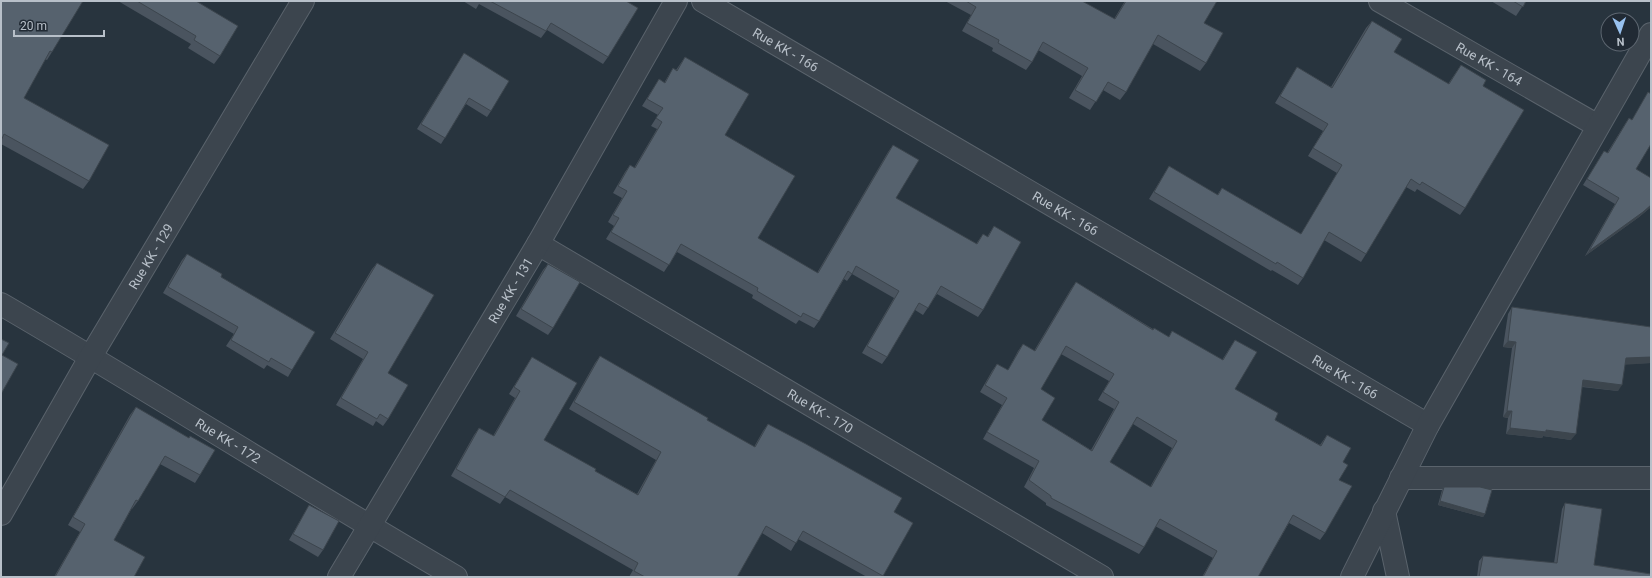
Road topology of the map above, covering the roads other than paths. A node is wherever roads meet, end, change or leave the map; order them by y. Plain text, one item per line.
1 (303, 1) edge
2 (676, 1) edge
3 (703, 1) edge
4 (1380, 1) edge
5 (1651, 34) edge
6 (1598, 126) junction
7 (538, 244) junction
8 (1, 304) edge
9 (91, 356) junction
10 (1428, 425) junction
11 (1401, 478) junction
12 (1651, 478) edge
13 (1384, 511) junction
14 (1, 514) edge
15 (370, 527) junction
16 (339, 577) edge
17 (456, 577) edge
18 (1102, 577) edge
19 (1352, 577) edge
20 (1398, 577) edge

1 - 9 street, Rue KK - 129
2 - 7 street, Rue KK - 131
3 - 10 street, Rue KK - 166
4 - 6 street, Rue KK - 164
5 - 6 street
6 - 10 street
7 - 15 street, Rue KK - 131
7 - 18 street, Rue KK - 170
8 - 9 street, Rue KK - 172
9 - 14 street, Rue KK - 129
9 - 15 street, Rue KK - 172
10 - 11 street
11 - 12 street
11 - 13 street
13 - 19 street
13 - 20 street
15 - 16 street, Rue KK - 131
15 - 17 street, Rue KK - 172

